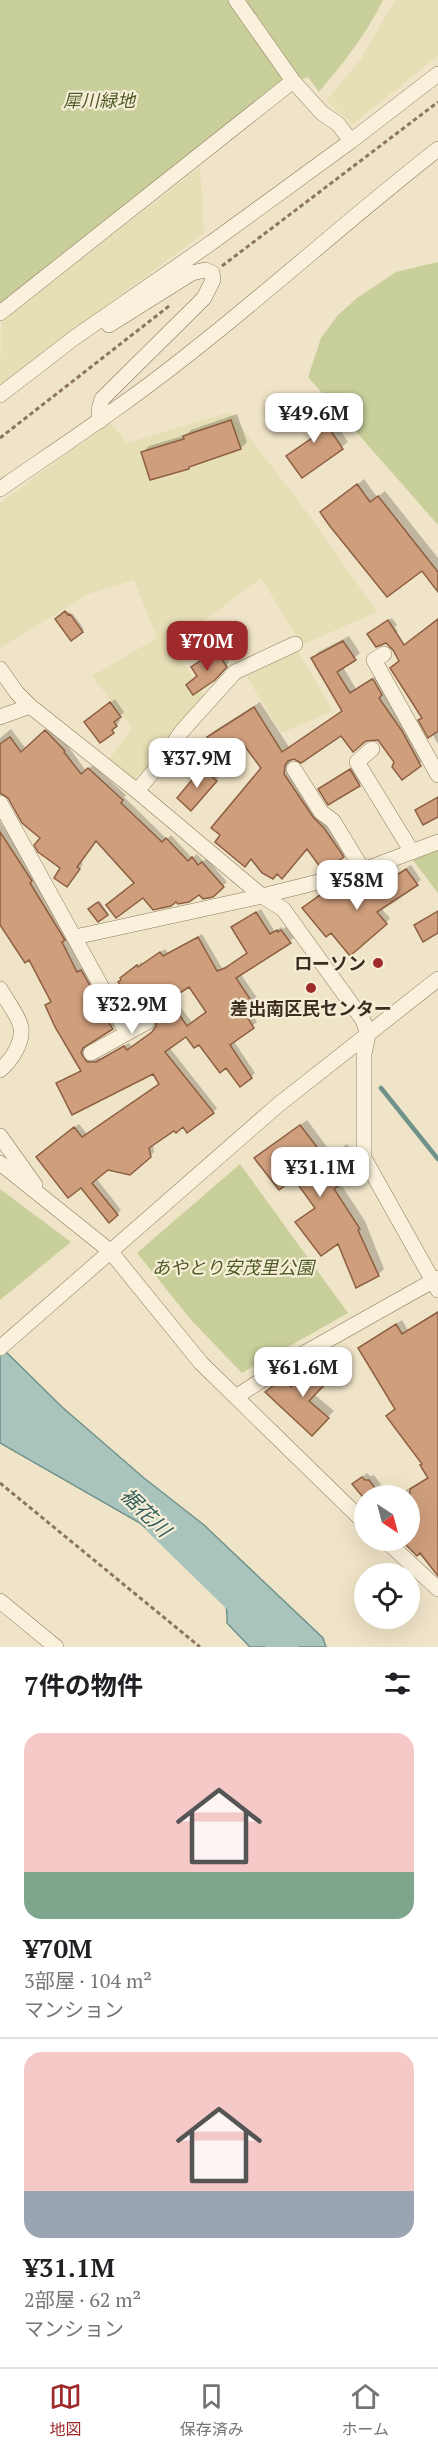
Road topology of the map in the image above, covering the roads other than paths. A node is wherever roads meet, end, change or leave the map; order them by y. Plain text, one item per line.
1 (236, 0) edge
2 (438, 74) edge
3 (293, 81) junction
4 (351, 141) junction
5 (438, 149) edge
6 (0, 313) edge
7 (58, 351) junction
8 (0, 395) edge
9 (100, 421) junction
10 (0, 489) edge
11 (295, 644) dead end
12 (373, 660) dead end
13 (0, 669) edge
14 (30, 706) junction
15 (0, 717) edge
16 (372, 749) dead end
17 (294, 769) dead end
18 (438, 775) edge
19 (137, 791) junction
20 (0, 803) edge
21 (438, 842) edge
22 (412, 852) junction
23 (363, 870) junction
24 (262, 896) junction
25 (75, 937) junction
26 (438, 979) edge
27 (2, 996) edge
28 (147, 1022) dead end
29 (127, 1033) junction
30 (368, 1035) junction
31 (91, 1053) dead end
32 (0, 1070) edge
33 (0, 1136) edge
34 (0, 1163) edge
35 (36, 1192) junction
36 (105, 1257) junction
37 (436, 1283) edge
38 (0, 1348) edge
39 (237, 1396) junction
40 (354, 1512) edge
41 (397, 1551) edge
42 (438, 1589) edge
43 (0, 1601) edge
44 (56, 1647) edge

1 - 3 street
2 - 4 street
3 - 4 street
3 - 6 street
4 - 7 street
5 - 9 street
7 - 8 street
7 - 9 street
9 - 10 street
11 - 19 street
12 - 18 street
13 - 14 street
14 - 15 street
14 - 19 street
16 - 22 street
17 - 23 street
19 - 24 street
20 - 25 street
21 - 22 street
22 - 23 street
23 - 24 street
24 - 25 street
24 - 30 street
25 - 29 street
26 - 30 street
27 - 32 street
28 - 29 street
29 - 31 street
30 - 36 street
30 - 37 street
33 - 35 street
34 - 35 street
35 - 36 street
36 - 38 street
36 - 39 street
37 - 39 street
39 - 40 street
41 - 42 street
43 - 44 street

